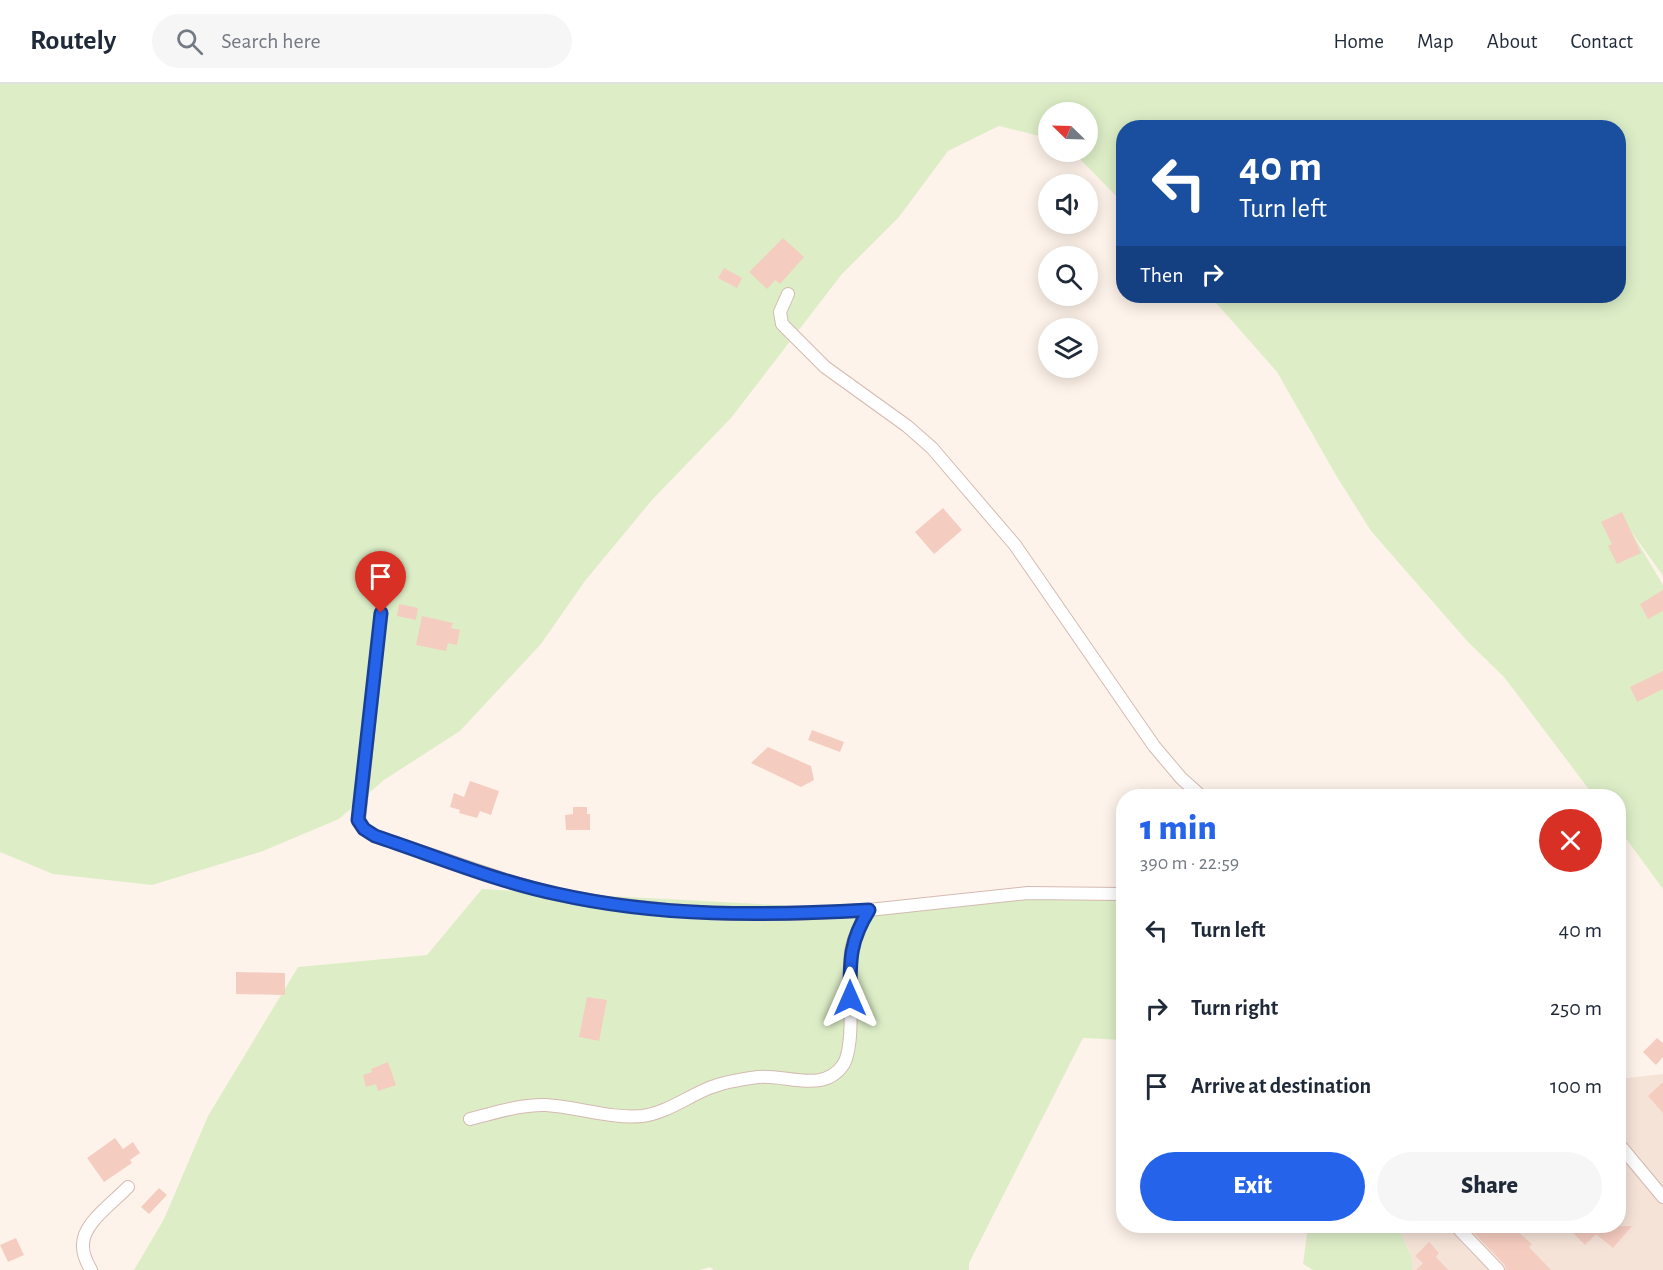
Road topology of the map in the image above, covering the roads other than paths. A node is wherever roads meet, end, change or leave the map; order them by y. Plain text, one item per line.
1 (788, 294) dead end
2 (381, 613) dead end
3 (1193, 789) edge
4 (1116, 894) edge
5 (869, 910) junction
6 (470, 1119) dead end
7 (1626, 1153) edge
8 (128, 1187) dead end
9 (1663, 1197) edge
10 (1463, 1233) edge
11 (91, 1270) edge
12 (1498, 1270) edge

1 - 3 street
2 - 5 street
4 - 5 street
5 - 6 street
7 - 9 street
8 - 11 street
10 - 12 street

